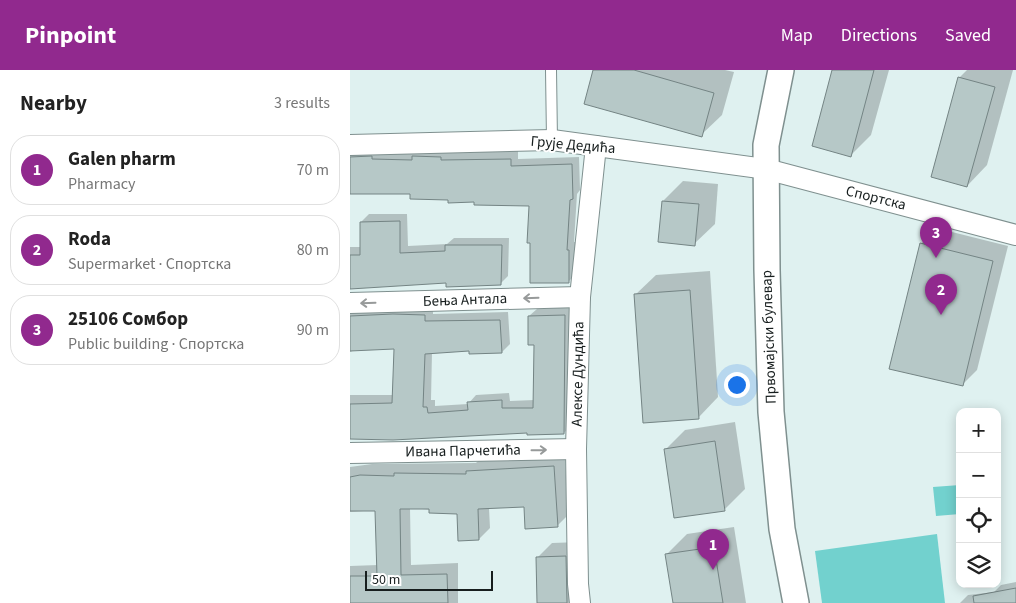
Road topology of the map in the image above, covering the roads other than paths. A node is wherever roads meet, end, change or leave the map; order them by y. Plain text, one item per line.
1 (551, 70) edge
2 (781, 70) edge
3 (552, 140) junction
4 (350, 145) edge
5 (596, 146) junction
6 (766, 169) junction
7 (1016, 234) edge
8 (580, 297) junction
9 (350, 303) edge
10 (576, 449) junction
11 (350, 453) edge
12 (580, 603) edge
13 (796, 603) edge

1 - 3 lane
2 - 6 street, Првомајски булевар
3 - 4 street, Грује Дедића
3 - 5 street, Грује Дедића
5 - 6 street, Грује Дедића
5 - 8 street, Алексе Дундића
6 - 7 street, Спортска
6 - 13 street, Првомајски булевар
8 -> 9 street, Бења Антала
8 - 10 street, Алексе Дундића
11 -> 10 street, Ивана Парчетића
10 - 12 street, Алексе Дундића

